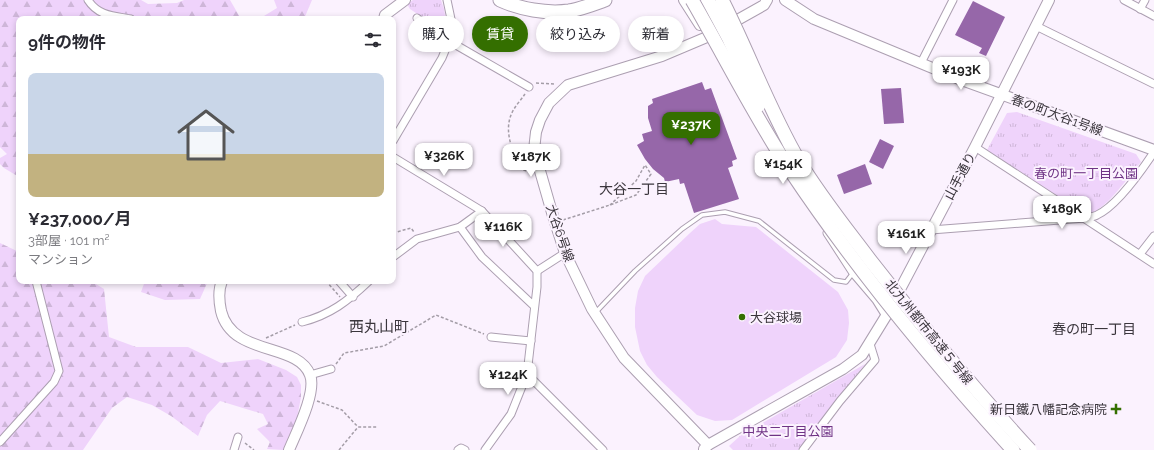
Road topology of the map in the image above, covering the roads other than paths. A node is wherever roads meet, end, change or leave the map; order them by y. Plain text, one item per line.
1 (88, 0) edge
2 (447, 0) edge
3 (500, 0) edge
4 (684, 0) edge
5 (692, 0) edge
6 (708, 0) edge
7 (722, 0) edge
8 (767, 0) edge
9 (785, 0) edge
10 (952, 0) edge
11 (1049, 0) edge
12 (1124, 0) edge
13 (1145, 0) edge
14 (400, 1) edge
15 (600, 1) edge
16 (1140, 9) junction
17 (117, 16) edge
18 (385, 16) edge
19 (450, 16) edge
20 (1154, 16) edge
21 (1036, 26) junction
22 (707, 37) junction
23 (464, 50) edge
24 (444, 52) edge
25 (920, 63) junction
26 (1154, 84) edge
27 (529, 87) road end
28 (1002, 95) junction
29 (396, 136) edge
30 (975, 147) junction
31 (1154, 151) edge
32 (396, 159) edge
33 (790, 170) junction
34 (482, 211) junction
35 (1085, 218) junction
36 (460, 226) junction
37 (931, 230) junction
38 (1154, 236) edge
39 (566, 252) junction
40 (1140, 254) junction
41 (396, 255) edge
42 (1154, 264) edge
43 (537, 271) junction
44 (853, 272) junction
45 (37, 284) edge
46 (221, 284) edge
47 (342, 284) edge
48 (366, 284) edge
49 (353, 297) junction
50 (534, 306) junction
51 (595, 314) junction
52 (886, 316) junction
53 (302, 322) road end
54 (491, 337) road end
55 (531, 341) junction
56 (870, 344) junction
57 (331, 369) road end
58 (527, 374) junction
59 (310, 375) junction
60 (238, 437) dead end
61 (0, 442) edge
62 (705, 448) edge
63 (234, 450) edge
64 (289, 450) edge
65 (458, 450) edge
66 (465, 450) edge
67 (486, 450) edge
68 (603, 450) edge
69 (803, 450) edge
70 (1013, 450) edge
71 (1030, 450) edge

1 - 17 street
2 - 19 street
3 - 15 highway
4 - 22 street
5 - 33 highway, bridge
6 - 33 highway, bridge
7 - 71 highway, 北九州都市高速５号線, bridge
8 - 22 street, 大谷6号線
9 - 25 street, 春の町大谷1号線
10 - 25 street
11 - 21 street, 山手通り
12 - 16 street
13 - 16 street
14 - 18 street
16 - 20 street
21 - 26 street
21 - 28 street, 山手通り
22 - 39 street, 大谷6号線
22 - 44 street
23 - 27 street
24 - 29 street
25 - 28 street, 春の町大谷1号線
28 - 30 street, 山手通り
28 - 31 street, 春の町大谷1号線
30 - 35 street
30 - 37 street, 山手通り
31 - 35 street
32 - 34 street
33 - 70 highway, bridge
34 - 36 street
34 - 43 street
35 - 37 street
35 - 40 street
36 - 41 street
36 - 50 street
37 - 52 street, 山手通り
38 - 40 street
39 - 43 street
39 - 51 street, 大谷6号線
40 - 42 street
43 - 50 street
44 - 51 lane
44 - 52 street
45 - 61 street
46 - 59 street
47 - 49 street
48 - 49 street
49 - 53 street
50 - 55 street
51 - 62 street, 大谷6号線
52 - 56 street, 山手通り
54 - 55 street
55 - 58 street
56 - 62 street, 山手通り
56 - 69 street
57 - 59 street
58 - 67 street
58 - 68 street
59 - 64 street
60 - 63 street
65 - 66 street

